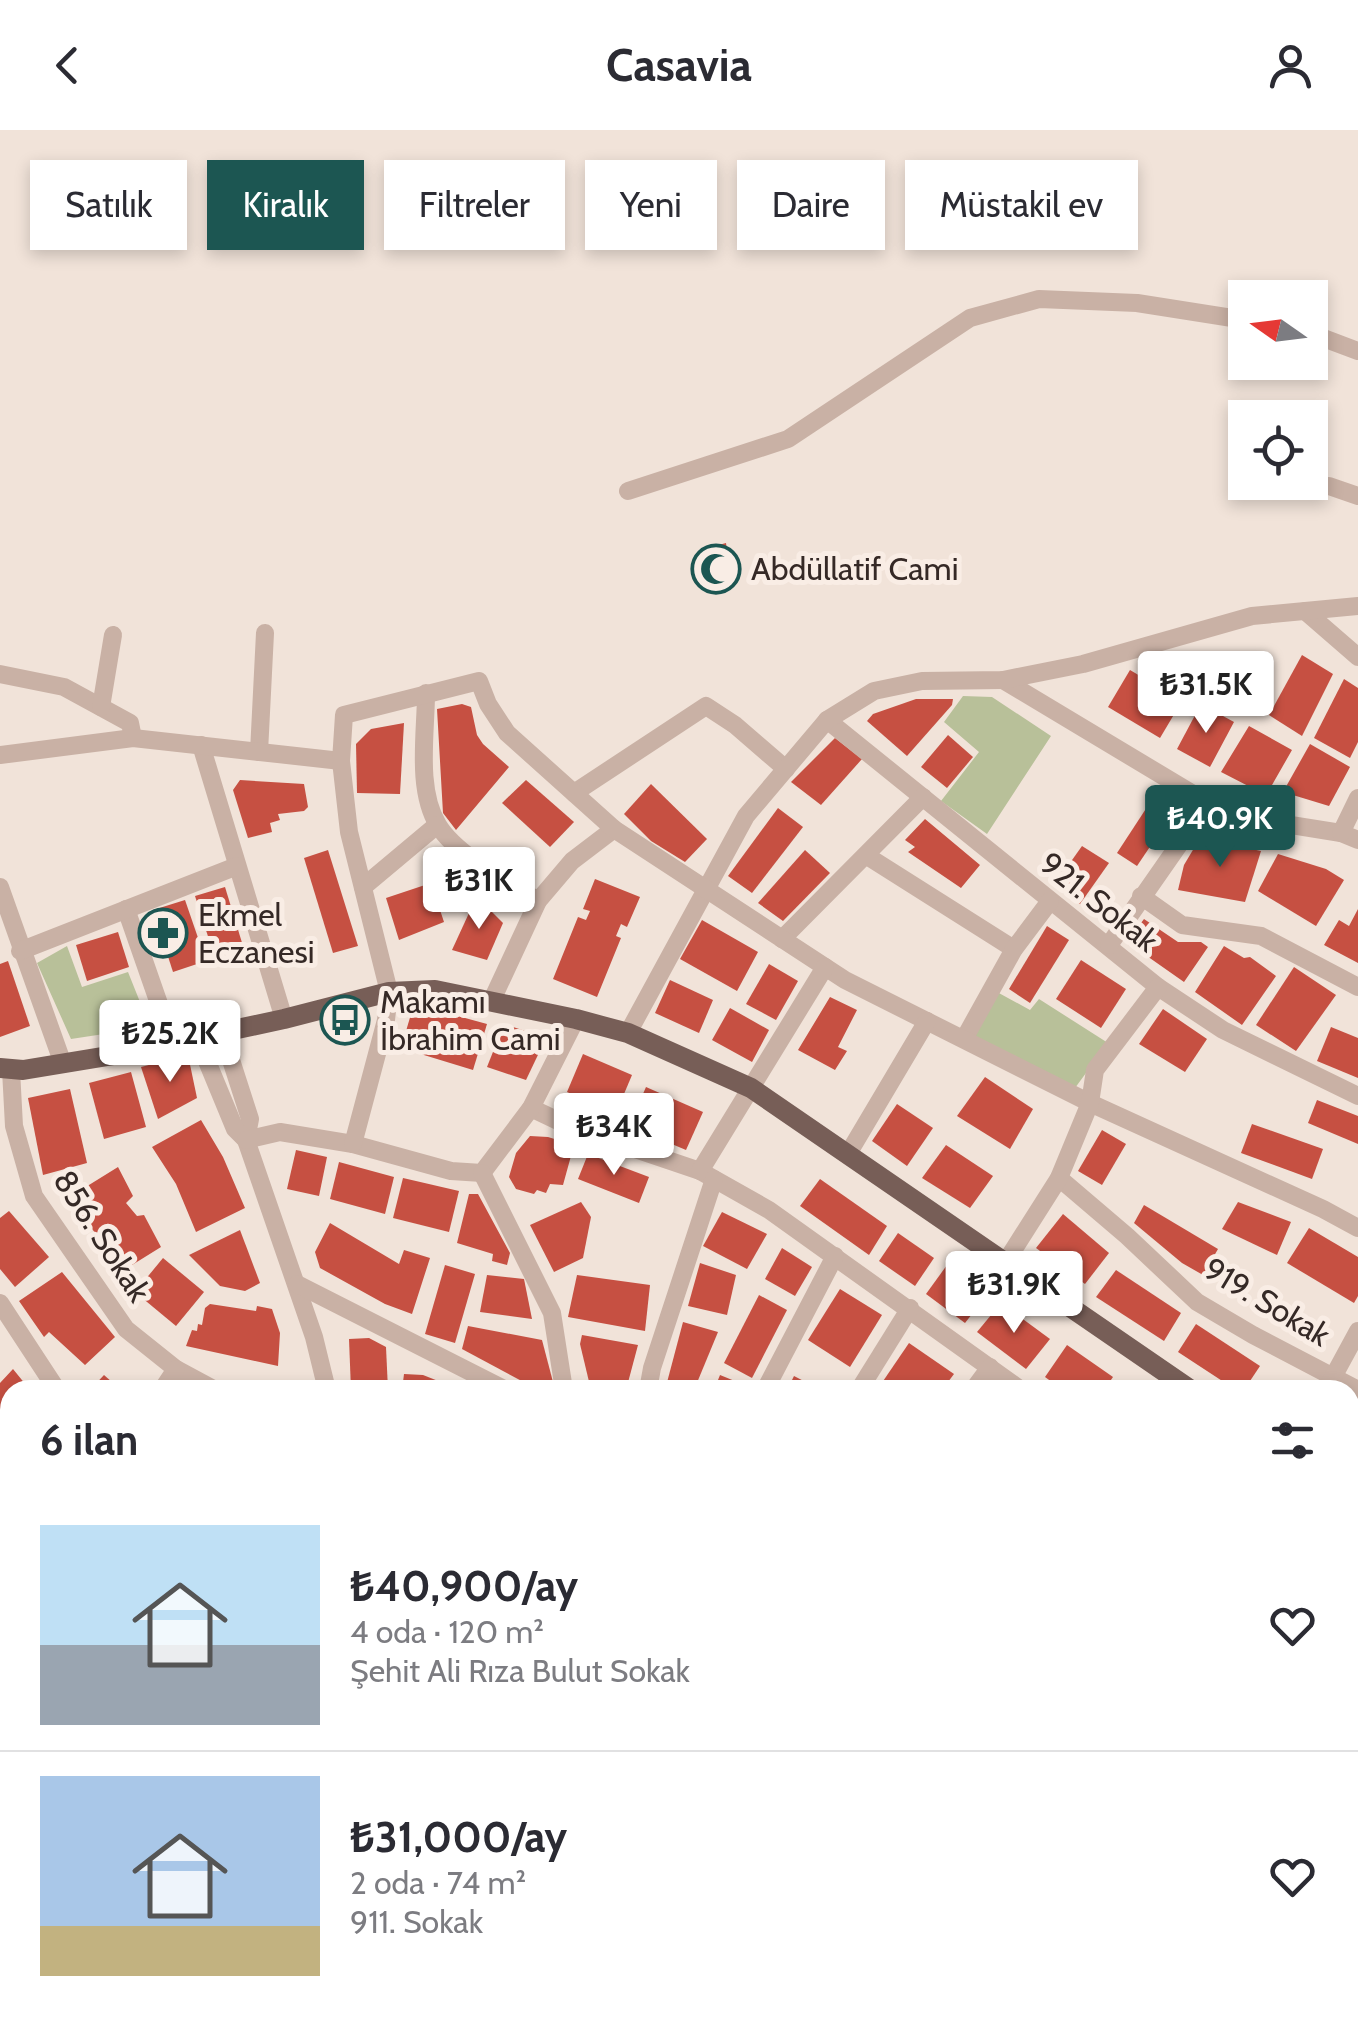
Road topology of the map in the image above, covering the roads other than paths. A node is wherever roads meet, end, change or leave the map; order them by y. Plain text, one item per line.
1 (1228, 317) edge
2 (1328, 340) edge
3 (1358, 351) edge
4 (1329, 486) dead end
5 (628, 492) dead end
6 (1358, 496) edge
7 (1358, 606) edge
8 (1305, 611) junction
9 (265, 633) dead end
10 (114, 635) dead end
11 (1358, 657) edge
12 (0, 674) edge
13 (1003, 680) junction
14 (426, 693) junction
15 (101, 707) junction
16 (827, 720) junction
17 (133, 738) junction
18 (200, 745) junction
19 (259, 752) junction
20 (0, 755) edge
21 (341, 761) junction
22 (786, 769) junction
23 (574, 793) junction
24 (923, 797) junction
25 (1358, 798) edge
26 (1208, 802) junction
27 (438, 825) junction
28 (614, 829) junction
29 (1349, 836) edge
30 (868, 856) junction
31 (237, 866) junction
32 (0, 887) edge
33 (364, 887) junction
34 (703, 890) junction
35 (1142, 896) junction
36 (538, 901) junction
37 (1050, 901) junction
38 (126, 909) junction
39 (782, 940) junction
40 (1109, 946) junction
41 (1014, 949) junction
42 (20, 951) junction
43 (825, 967) junction
44 (1158, 987) junction
45 (1358, 987) edge
46 (389, 992) junction
47 (492, 1000) junction
48 (284, 1019) junction
49 (576, 1020) junction
50 (927, 1021) junction
51 (222, 1032) junction
52 (628, 1034) junction
53 (197, 1037) junction
54 (964, 1040) junction
55 (172, 1041) junction
56 (62, 1064) junction
57 (5, 1069) edge
58 (752, 1088) junction
59 (1358, 1096) edge
60 (1090, 1103) junction
61 (531, 1108) junction
62 (246, 1140) junction
63 (354, 1144) junction
64 (848, 1154) junction
65 (482, 1173) junction
66 (707, 1175) junction
67 (1059, 1178) junction
68 (1358, 1228) edge
69 (835, 1256) junction
70 (1005, 1262) junction
71 (296, 1284) junction
72 (0, 1303) edge
73 (910, 1308) junction
74 (1358, 1331) edge
75 (990, 1367) junction
76 (176, 1369) junction
77 (50, 1380) edge
78 (169, 1380) edge
79 (197, 1380) edge
80 (325, 1380) edge
81 (486, 1380) edge
82 (562, 1380) edge
83 (650, 1380) edge
84 (770, 1380) edge
85 (865, 1380) edge
86 (980, 1380) edge
87 (1008, 1380) edge
88 (1176, 1380) edge
89 (1325, 1380) edge
90 (1332, 1380) edge

1 - 5 street
2 - 3 street
4 - 6 street
7 - 8 street
8 - 11 street
8 - 13 street
9 - 19 street
10 - 15 street
12 - 15 street
13 - 16 street
13 - 26 street
14 - 21 street
14 - 23 street
14 - 27 street
15 - 17 street
16 - 22 street
16 - 24 street, 921. Sokak
17 - 18 street
17 - 20 street
18 - 19 street
18 - 31 street
19 - 21 street
21 - 33 street
22 - 23 street
22 - 34 street
23 - 28 street
24 - 30 street
24 - 37 street, 921. Sokak
25 - 29 street
26 - 29 street
26 - 35 street
27 - 33 street
27 - 36 street
28 - 34 street
28 - 36 street
30 - 39 street
30 - 41 street
31 - 38 street
31 - 48 street
32 - 42 street
33 - 46 street
34 - 39 street
34 - 52 street
35 - 40 street
35 - 45 street
36 - 47 street
37 - 40 street, 921. Sokak
37 - 41 street
38 - 42 street
38 - 55 street
39 - 43 street
40 - 44 street, 921. Sokak
41 - 54 street
42 - 56 street
43 - 50 street
43 - 58 street
44 - 59 street, 921. Sokak
44 - 60 street
46 - 47 main road
46 - 48 main road
46 - 63 street
47 - 49 main road
48 - 51 main road
49 - 52 main road
49 - 61 street
50 - 54 street
50 - 64 street
51 - 53 main road
51 - 62 street
52 - 58 main road
53 - 55 main road
53 - 62 street
54 - 60 street
55 - 56 main road
56 - 57 main road
57 - 76 street, 856. Sokak
58 - 64 main road
58 - 66 street
60 - 67 street
60 - 68 street
61 - 65 street
61 - 66 street
62 - 63 street
62 - 71 street
63 - 65 street
64 - 70 main road
65 - 82 street
66 - 69 street
66 - 83 street
67 - 70 street
67 - 89 street, 919. Sokak
69 - 73 street
69 - 84 street
70 - 88 main road
71 - 80 street
71 - 81 street
72 - 77 street
73 - 75 street
73 - 85 street
74 - 90 street
75 - 86 street
75 - 87 street
76 - 78 street
76 - 79 street, 856. Sokak

